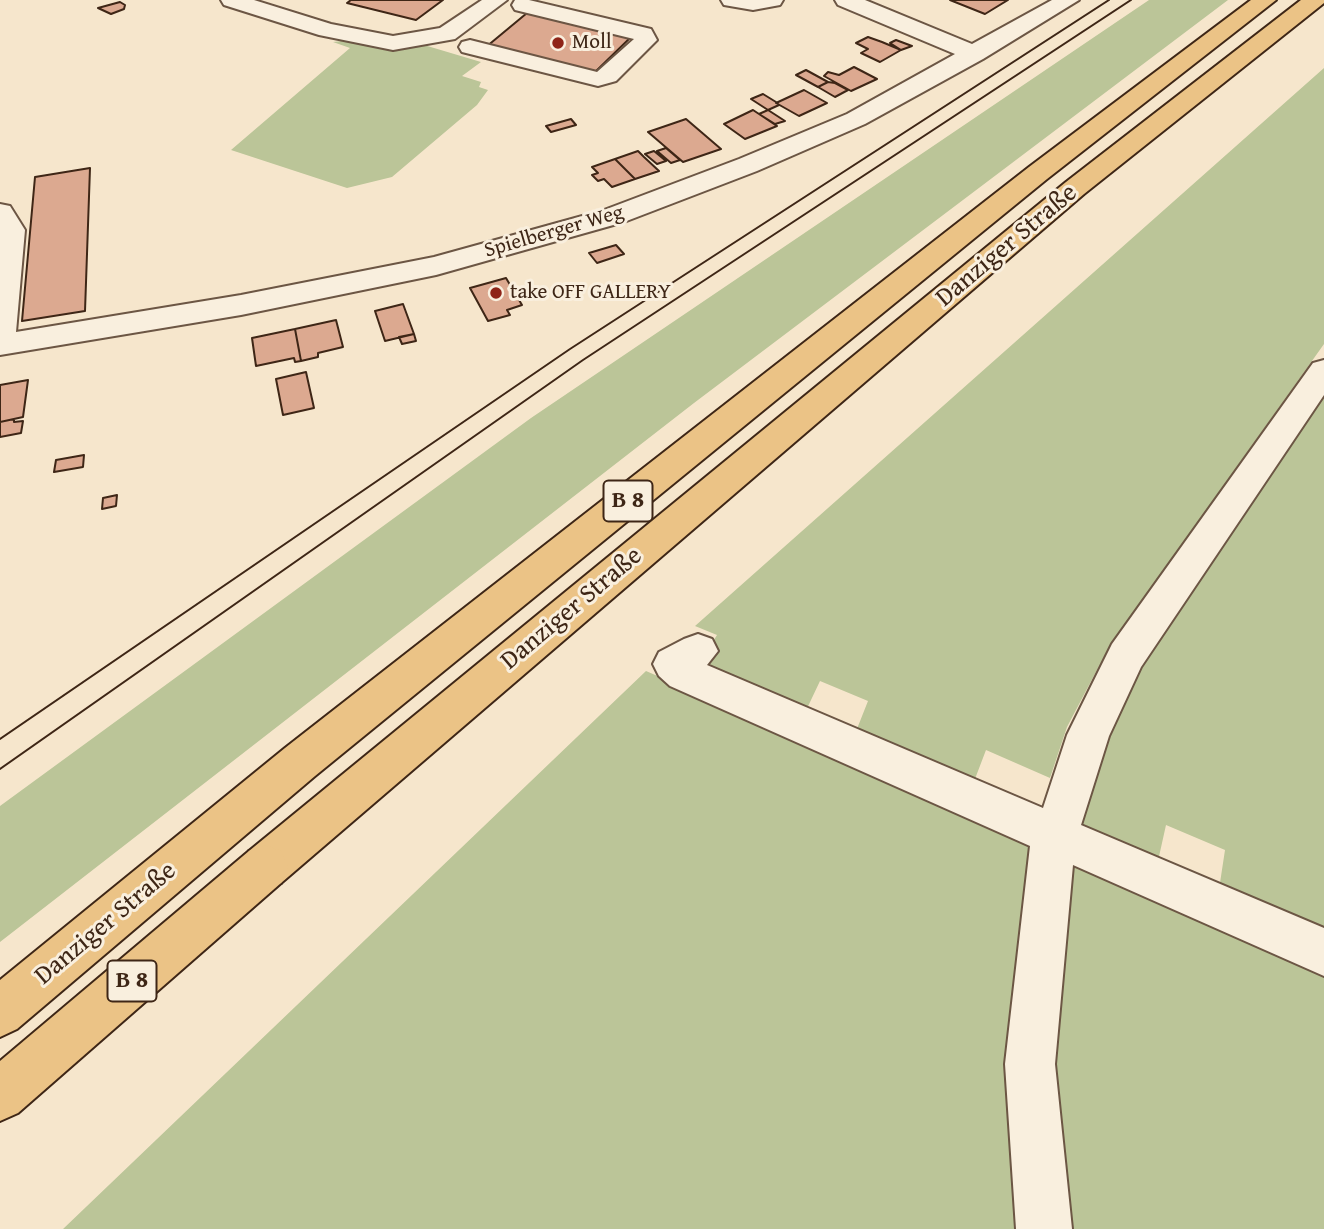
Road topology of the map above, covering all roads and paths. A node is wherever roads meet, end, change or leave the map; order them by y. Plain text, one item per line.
1 (232, 0) edge
2 (732, 0) edge
3 (772, 0) edge
4 (846, 0) edge
5 (1068, 0) edge
6 (1265, 0) edge
7 (1315, 0) edge
8 (507, 2) edge
9 (327, 11) dead end
10 (394, 20) dead end
11 (307, 24) junction
12 (435, 27) junction
13 (470, 47) junction
14 (975, 54) junction
15 (0, 212) edge
16 (0, 338) edge
17 (0, 345) edge
18 (1324, 371) edge
19 (698, 651) dead end
20 (1055, 836) junction
21 (1324, 952) edge
22 (0, 1012) edge
23 (0, 1095) edge
24 (1044, 1229) edge

1 - 11 street
2 - 3 street
4 - 14 street
5 - 14 street, Spielberger Weg
6 - 22 main road, Danziger Straße / B 8
7 - 23 main road, Danziger Straße / B 8
8 - 12 street
8 - 13 street
8 - 13 street
9 - 11 street
10 - 12 street
11 - 12 street
12 - 13 street
14 - 17 street, Spielberger Weg
15 - 16 street
18 - 20 street
19 - 20 street
20 - 21 street
20 - 24 street

